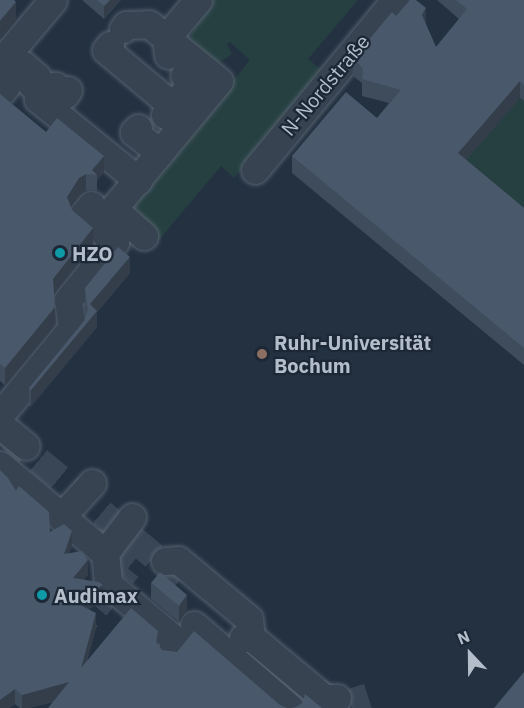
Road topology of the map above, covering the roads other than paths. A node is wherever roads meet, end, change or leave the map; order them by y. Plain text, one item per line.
1 (53, 0) edge
2 (395, 0) edge
3 (186, 18) edge
4 (19, 83) edge
5 (68, 90) dead end
6 (157, 110) junction
7 (160, 153) junction
8 (255, 170) dead end
9 (138, 180) junction
10 (0, 415) edge
11 (15, 437) edge
12 (0, 465) edge
13 (92, 483) dead end
14 (61, 517) junction
15 (132, 517) dead end
16 (105, 553) junction
17 (165, 561) tunnel mouth
18 (328, 696) tunnel mouth
19 (290, 708) edge

1 - 4 street
2 - 8 street, N-Nordstraße
3 - 6 street
3 - 6 street
3 - 7 street
4 - 5 street
4 - 9 street
6 - 7 street
7 - 9 street
9 - 10 street
11 - 12 street
12 - 14 street
13 - 14 street
14 - 16 street
15 - 16 street
16 - 19 street
17 - 18 street

